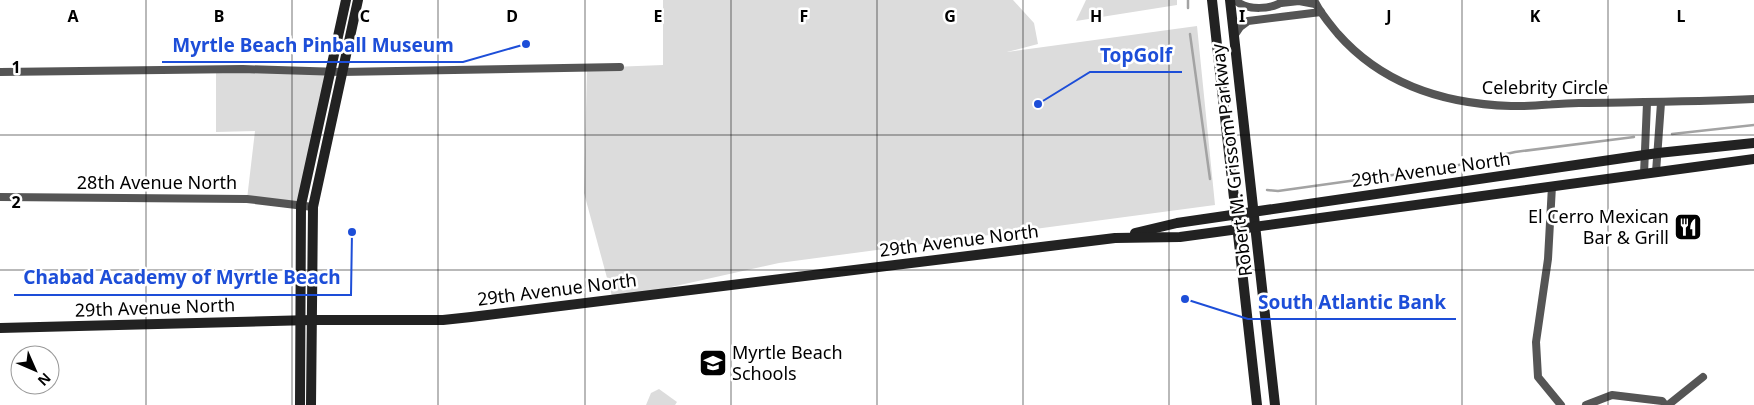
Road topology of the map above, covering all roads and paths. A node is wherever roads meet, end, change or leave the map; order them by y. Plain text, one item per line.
1 (346, 0) edge
2 (358, 0) edge
3 (1212, 0) edge
4 (1230, 0) edge
5 (1234, 0) edge
6 (1283, 2) edge
7 (1314, 2) edge
8 (1321, 12) junction
9 (1234, 36) junction
10 (620, 67) dead end
11 (0, 72) edge
12 (330, 72) junction
13 (341, 72) junction
14 (1754, 99) edge
15 (1647, 102) junction
16 (1661, 103) junction
17 (1754, 143) edge
18 (1658, 153) junction
19 (1645, 155) junction
20 (1754, 159) edge
21 (1656, 172) junction
22 (1644, 174) junction
23 (1552, 186) junction
24 (0, 197) edge
25 (301, 205) junction
26 (313, 207) junction
27 (1254, 212) junction
28 (1237, 214) junction
29 (1255, 227) junction
30 (1238, 228) junction
31 (1115, 238) junction
32 (306, 321) junction
33 (0, 328) edge
34 (1703, 377) dead end
35 (300, 405) edge
36 (311, 405) edge
37 (1257, 405) edge
38 (1276, 405) edge
39 (1561, 405) edge
40 (1586, 405) edge
41 (1666, 405) edge

1 - 12 main road
2 - 13 main road
3 - 28 main road, Robert M. Grissom Parkway
4 - 9 main road, Robert M. Grissom Parkway
5 - 6 street
6 - 7 street
7 - 8 street, Celebrity Circle
8 - 9 street
8 - 15 street, Celebrity Circle
9 - 27 main road, Robert M. Grissom Parkway
10 - 13 street
11 - 12 street
12 - 13 street
12 - 25 main road
13 - 26 main road
14 - 16 street, Celebrity Circle
15 - 16 street, Celebrity Circle
15 - 19 street
16 - 18 street
17 - 18 main road, 29th Avenue North
18 - 19 main road, 29th Avenue North
18 - 21 street
19 - 22 street
19 - 27 main road, 29th Avenue North
20 - 21 main road, 29th Avenue North
21 - 22 main road, 29th Avenue North
22 - 23 main road, 29th Avenue North
23 - 29 main road, 29th Avenue North
23 - 39 street
24 - 25 street, 28th Avenue North
25 - 26 street, 28th Avenue North
25 - 32 main road
26 - 32 main road
27 - 28 main road, 29th Avenue North
27 - 29 main road, Robert M. Grissom Parkway
28 - 30 main road, Robert M. Grissom Parkway
28 - 31 main road, 29th Avenue North
29 - 30 main road, 29th Avenue North
29 - 38 main road, Robert M. Grissom Parkway
30 - 31 main road, 29th Avenue North
30 - 37 main road, Robert M. Grissom Parkway
31 - 32 main road, 29th Avenue North
32 - 33 main road, 29th Avenue North
32 - 35 main road
32 - 36 main road
34 - 41 street
40 - 41 street

